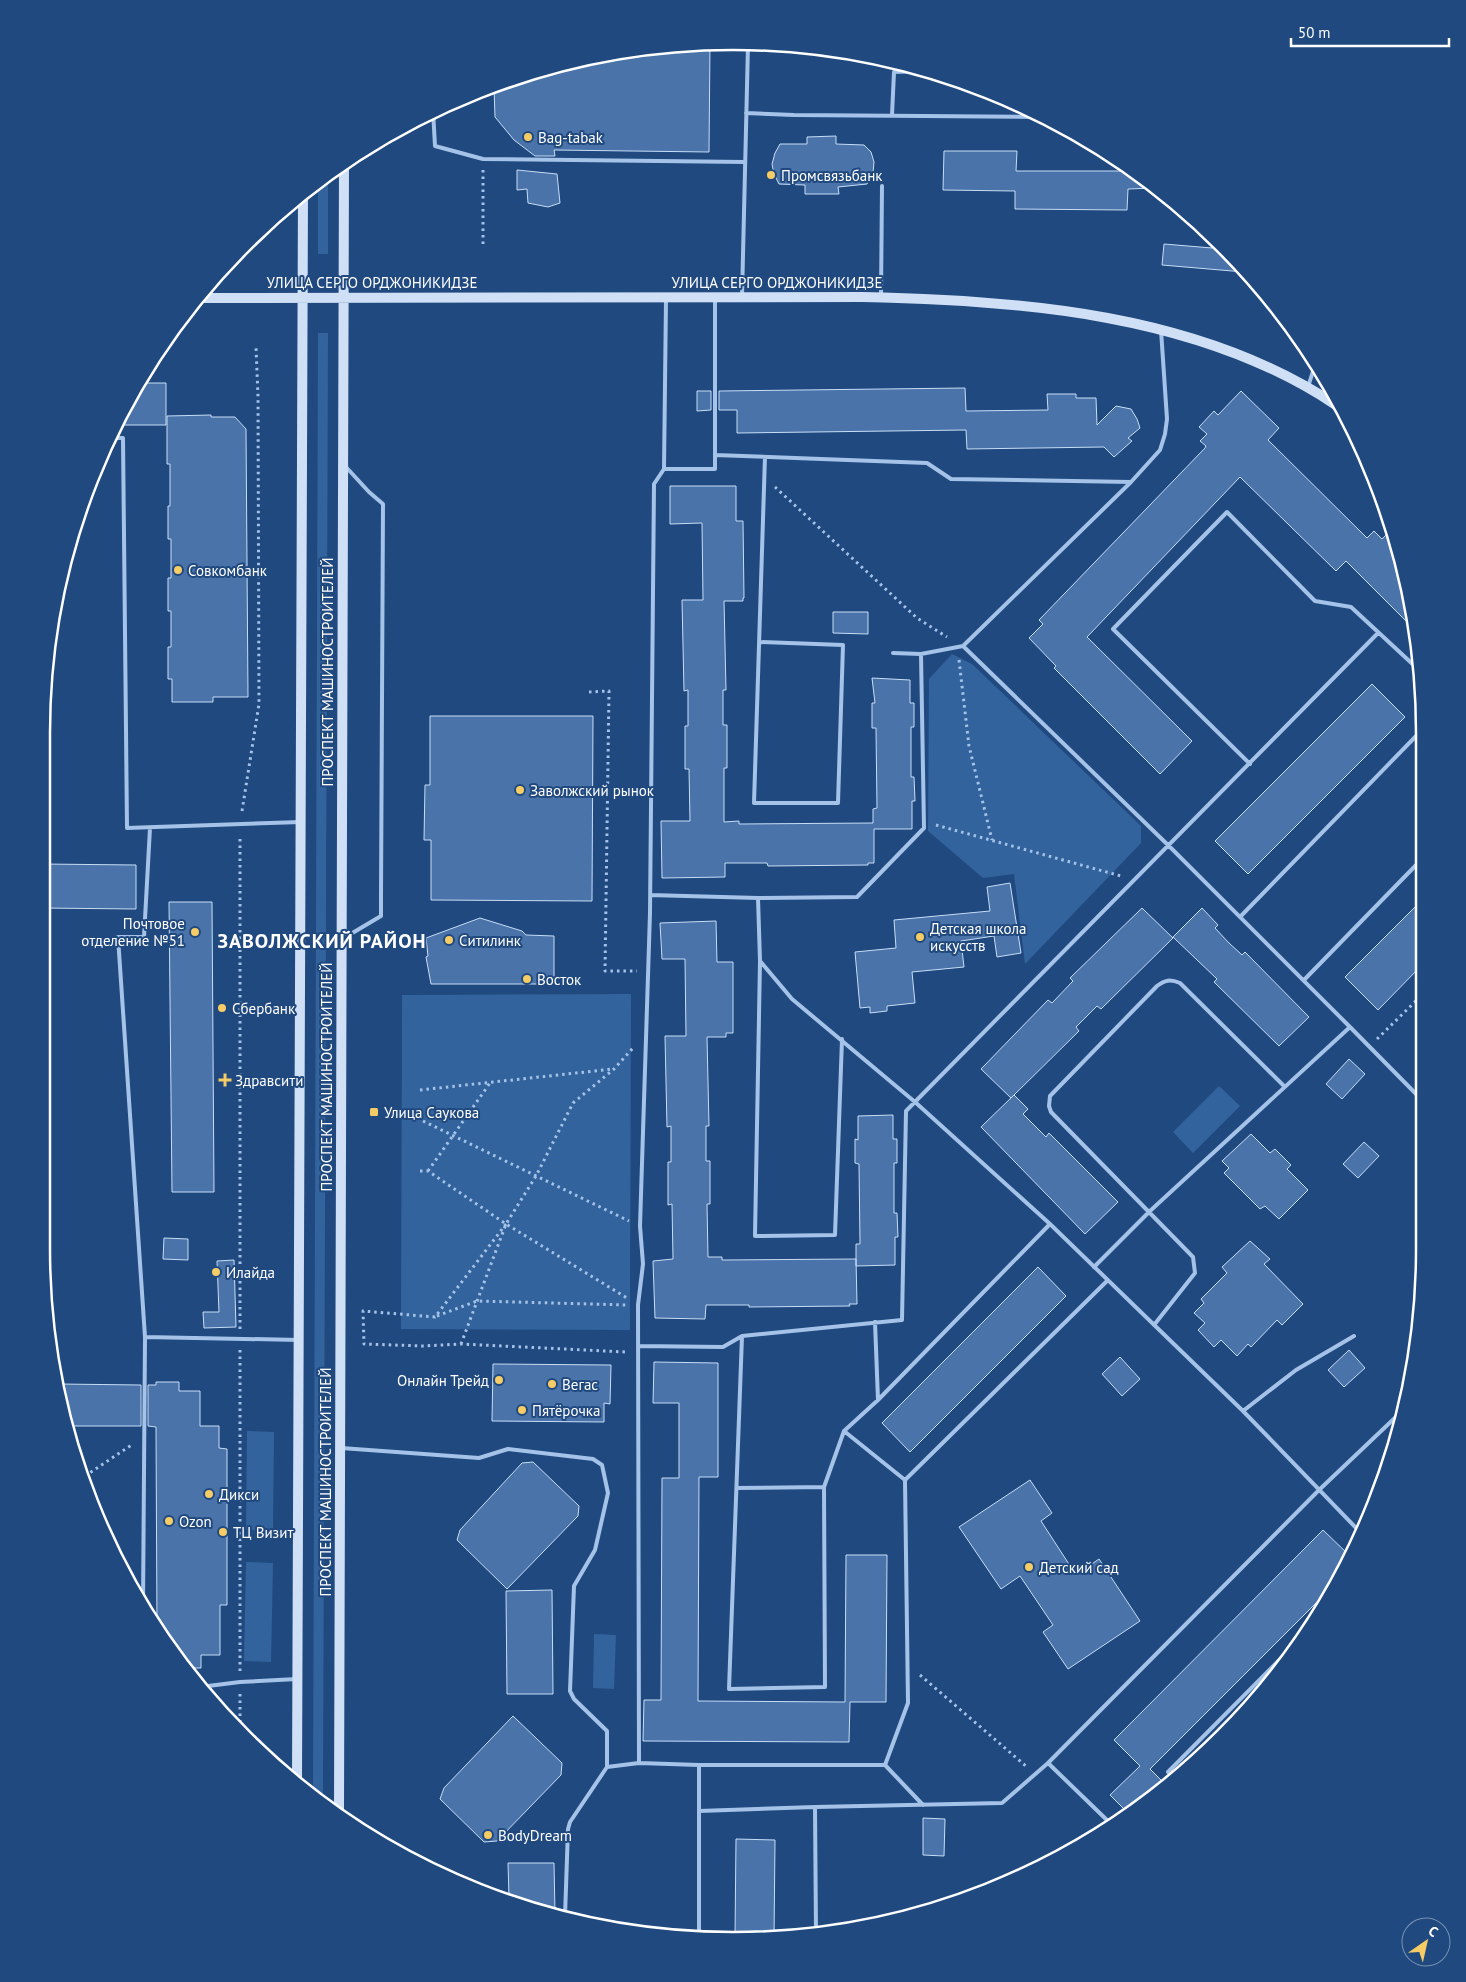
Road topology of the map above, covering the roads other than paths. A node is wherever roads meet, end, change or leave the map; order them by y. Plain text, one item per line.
1 (748, 50) edge
2 (904, 72) edge
3 (746, 113) junction
4 (892, 115) junction
5 (1028, 117) edge
6 (433, 119) edge
7 (745, 162) junction
8 (344, 172) edge
9 (882, 186) dead end
10 (303, 203) edge
11 (302, 297) junction
12 (344, 297) junction
13 (666, 297) junction
14 (715, 297) junction
15 (742, 297) junction
16 (881, 297) junction
17 (207, 298) edge
18 (1161, 329) junction
19 (1312, 373) edge
20 (1307, 389) junction
21 (1329, 401) edge
22 (117, 438) edge
23 (715, 455) junction
24 (765, 457) junction
25 (343, 463) junction
26 (664, 469) junction
27 (1131, 482) junction
28 (1378, 633) junction
29 (759, 642) junction
30 (963, 646) junction
31 (893, 653) dead end
32 (922, 654) junction
33 (1412, 664) edge
34 (1416, 736) edge
35 (1250, 764) junction
36 (300, 822) junction
37 (150, 828) junction
38 (1169, 846) junction
39 (1416, 866) edge
40 (650, 894) junction
41 (758, 898) junction
42 (1240, 916) junction
43 (342, 939) junction
44 (760, 961) junction
45 (1304, 980) junction
46 (1350, 1026) junction
47 (842, 1040) junction
48 (1284, 1086) junction
49 (1416, 1094) edge
50 (915, 1102) junction
51 (1150, 1211) junction
52 (1050, 1224) junction
53 (1094, 1267) junction
54 (1107, 1281) junction
55 (875, 1322) junction
56 (1154, 1325) junction
57 (742, 1336) junction
58 (1354, 1336) dead end
59 (145, 1337) junction
60 (299, 1340) junction
61 (638, 1346) junction
62 (878, 1400) junction
63 (1243, 1411) junction
64 (1395, 1418) edge
65 (844, 1431) junction
66 (340, 1448) junction
67 (906, 1480) junction
68 (824, 1487) junction
69 (737, 1488) junction
70 (1320, 1490) junction
71 (1356, 1528) edge
72 (143, 1592) edge
73 (1277, 1662) edge
74 (297, 1679) junction
75 (208, 1686) edge
76 (639, 1763) junction
77 (1048, 1763) junction
78 (699, 1765) junction
79 (885, 1765) junction
80 (607, 1767) junction
81 (1170, 1774) edge
82 (297, 1775) edge
83 (923, 1805) junction
84 (339, 1806) edge
85 (815, 1807) junction
86 (699, 1811) junction
87 (1107, 1820) edge
88 (565, 1911) edge
89 (816, 1927) edge
90 (698, 1931) edge

1 - 3 lane
2 - 4 lane
3 - 4 lane
3 - 7 lane
4 - 5 lane
6 - 7 lane
7 - 15 lane
8 - 12 main road, ПРОСПЕКТ МАШИНОСТРОИТЕЛЕЙ
9 - 16 lane
10 - 11 main road, ПРОСПЕКТ МАШИНОСТРОИТЕЛЕЙ
11 - 12 main road, УЛИЦА СЕРГО ОРДЖОНИКИДЗЕ
11 - 17 main road, УЛИЦА СЕРГО ОРДЖОНИКИДЗЕ
11 - 36 main road, ПРОСПЕКТ МАШИНОСТРОИТЕЛЕЙ
12 - 13 main road, УЛИЦА СЕРГО ОРДЖОНИКИДЗЕ
12 - 25 main road, ПРОСПЕКТ МАШИНОСТРОИТЕЛЕЙ
13 - 14 main road, УЛИЦА СЕРГО ОРДЖОНИКИДЗЕ
13 - 26 lane
14 - 15 main road, УЛИЦА СЕРГО ОРДЖОНИКИДЗЕ
14 - 23 lane
15 - 16 main road, УЛИЦА СЕРГО ОРДЖОНИКИДЗЕ
16 - 18 main road, УЛИЦА СЕРГО ОРДЖОНИКИДЗЕ
18 - 20 main road, УЛИЦА СЕРГО ОРДЖОНИКИДЗЕ
18 - 27 lane
19 - 20 lane
20 - 21 main road, УЛИЦА СЕРГО ОРДЖОНИКИДЗЕ
22 - 37 lane
23 - 24 lane
23 - 26 lane
24 - 27 lane
24 - 29 lane
25 - 43 main road, ПРОСПЕКТ МАШИНОСТРОИТЕЛЕЙ
25 - 43 lane
26 - 40 lane
27 - 30 lane
28 - 33 lane
28 - 35 lane
28 - 35 lane
29 - 29 lane
30 - 32 lane
30 - 38 lane
31 - 32 lane
32 - 41 lane
34 - 42 lane
35 - 38 lane
36 - 37 lane
36 - 60 main road, ПРОСПЕКТ МАШИНОСТРОИТЕЛЕЙ
37 - 59 lane
38 - 42 lane
38 - 50 lane
39 - 45 lane
40 - 41 lane
40 - 61 lane
41 - 44 lane
42 - 45 lane
43 - 66 main road, ПРОСПЕКТ МАШИНОСТРОИТЕЛЕЙ
44 - 47 lane
44 - 47 lane
45 - 46 lane
46 - 48 lane
46 - 49 lane
47 - 50 lane
48 - 51 lane
48 - 51 lane
50 - 52 lane
50 - 55 lane
51 - 53 lane
51 - 56 lane
52 - 53 lane
52 - 62 lane
53 - 54 lane
54 - 56 lane
54 - 67 lane
55 - 57 lane
55 - 62 lane
56 - 63 lane
57 - 61 lane
57 - 69 lane
58 - 63 lane
59 - 60 lane
59 - 72 lane
60 - 74 main road, ПРОСПЕКТ МАШИНОСТРОИТЕЛЕЙ
61 - 76 lane
62 - 65 lane
63 - 70 lane
64 - 70 lane
65 - 67 lane
65 - 68 lane
66 - 80 lane
66 - 84 main road, ПРОСПЕКТ МАШИНОСТРОИТЕЛЕЙ
67 - 79 lane
68 - 69 lane
68 - 69 lane
70 - 71 lane
70 - 77 lane
73 - 81 lane
74 - 75 lane
74 - 82 main road, ПРОСПЕКТ МАШИНОСТРОИТЕЛЕЙ
76 - 78 lane
76 - 80 lane
77 - 83 lane
77 - 87 lane
78 - 79 lane
78 - 86 lane
79 - 83 lane
80 - 88 lane
83 - 85 lane
85 - 86 lane
85 - 89 lane
86 - 90 lane

